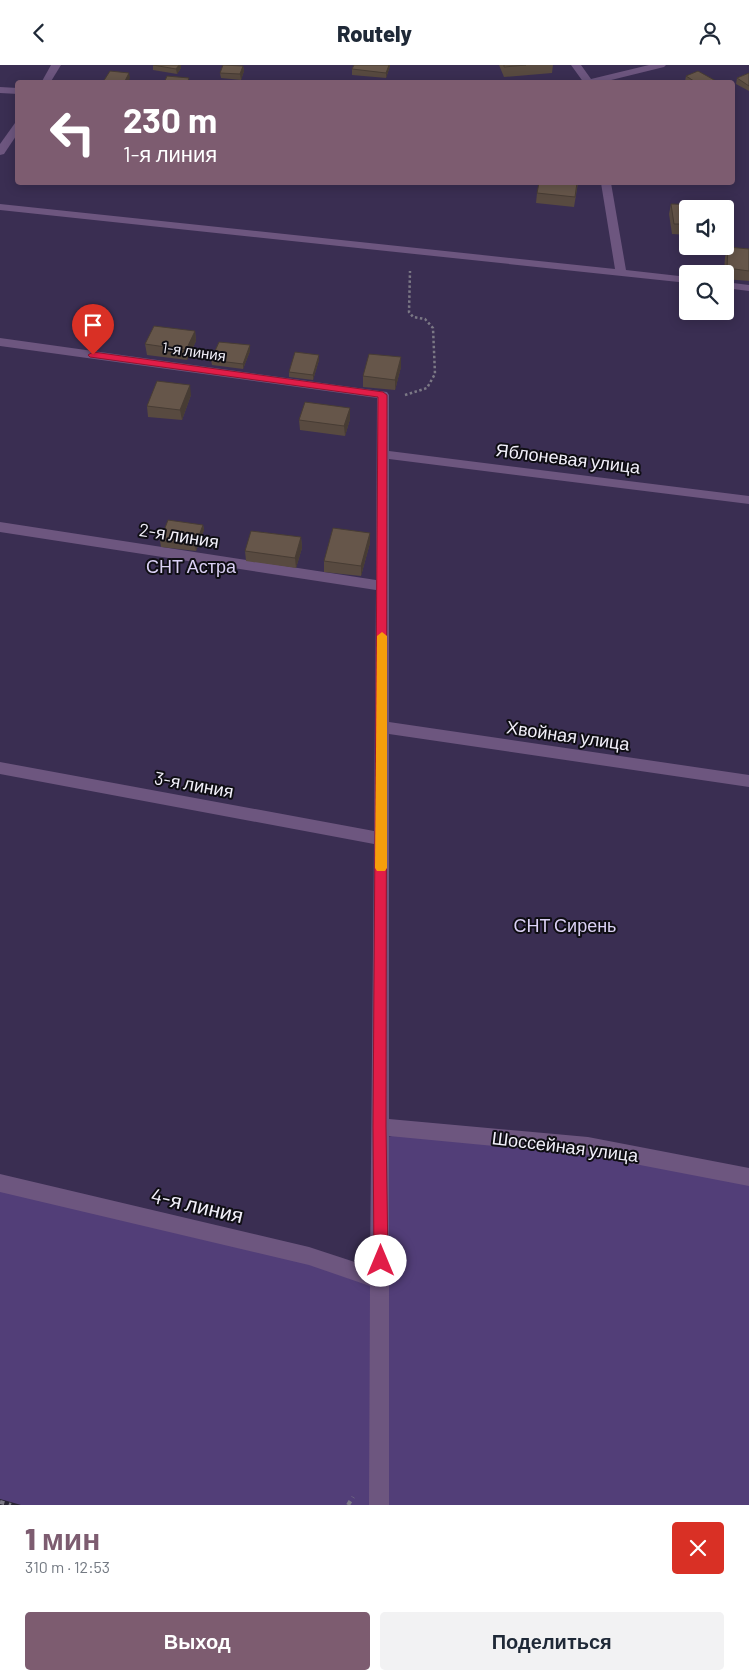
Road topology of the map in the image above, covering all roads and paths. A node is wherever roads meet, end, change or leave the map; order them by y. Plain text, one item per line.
1 (56, 65) edge
2 (576, 65) edge
3 (661, 65) edge
4 (47, 80) edge
5 (587, 80) edge
6 (597, 80) edge
7 (0, 90) edge
8 (15, 91) edge
9 (15, 130) edge
10 (0, 152) edge
11 (606, 185) edge
12 (0, 207) edge
13 (420, 251) junction
14 (621, 272) junction
15 (679, 279) edge
16 (734, 286) edge
17 (749, 288) edge
18 (0, 342) edge
19 (383, 396) junction
20 (383, 454) junction
21 (749, 500) edge
22 (0, 527) edge
23 (382, 586) junction
24 (382, 727) junction
25 (0, 768) edge
26 (749, 781) edge
27 (381, 839) junction
28 (380, 1127) junction
29 (749, 1177) edge
30 (0, 1183) edge
31 (381, 1280) junction
32 (0, 1502) edge
33 (11, 1505) edge
34 (379, 1505) edge

1 - 4 street
2 - 5 street
3 - 6 street
7 - 8 street
9 - 10 street
11 - 14 street
12 - 13 street
13 - 14 street
13 - 19 path
14 - 15 street
16 - 17 street
18 - 19 street, 1-я линия
19 - 20 street
20 - 21 street, Яблоневая улица
20 - 23 street
22 - 23 street, 2-я линия
23 - 24 street
24 - 26 street, Хвойная улица
24 - 27 street
25 - 27 street, 3-я линия
27 - 28 street
28 - 29 street, Шоссейная улица
28 - 31 street
30 - 31 street, 4-я линия
31 - 34 street
32 - 33 path

